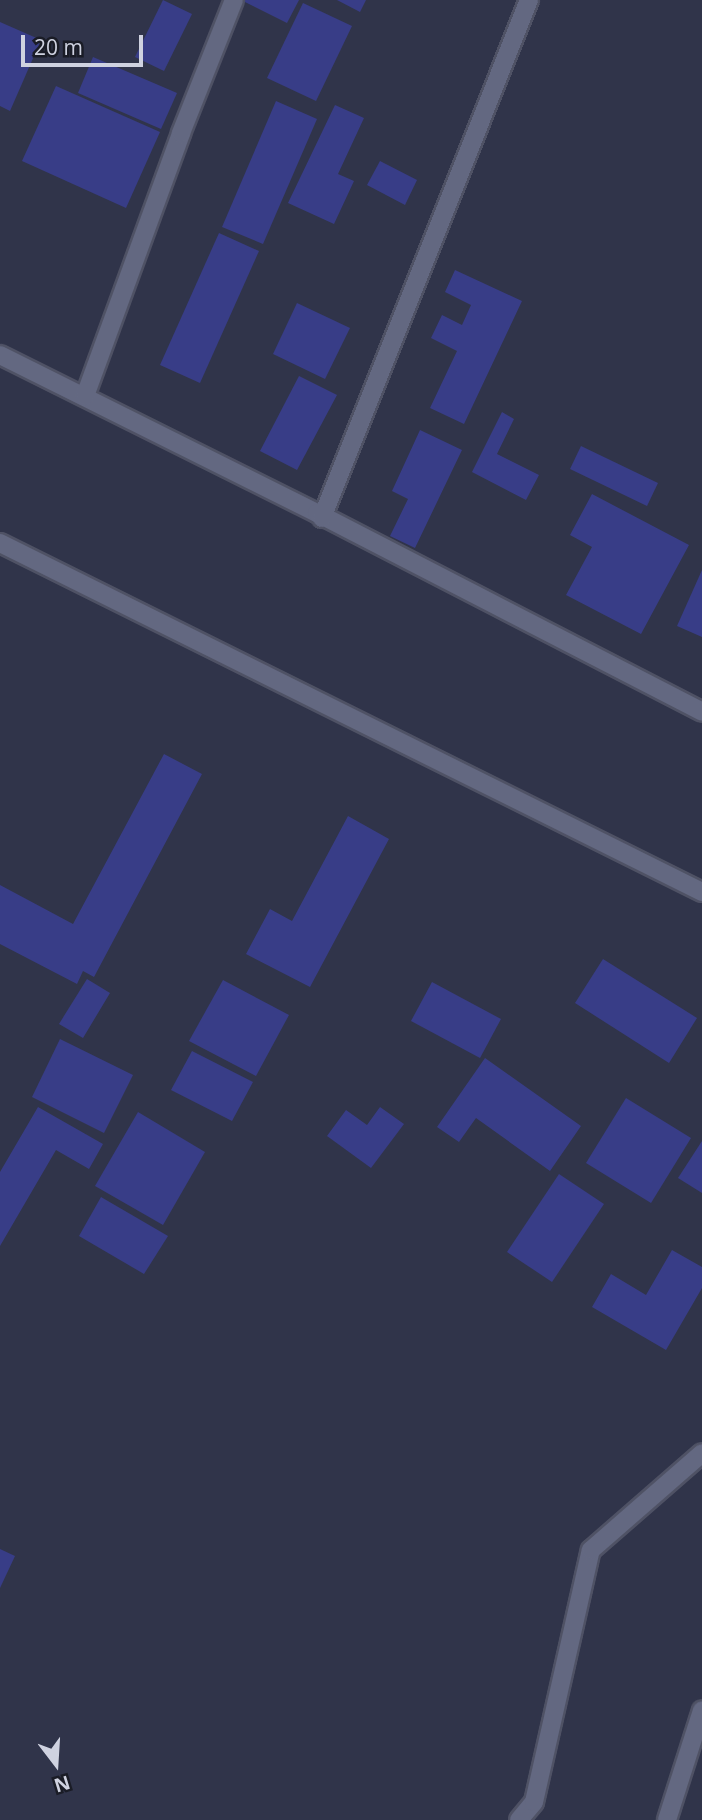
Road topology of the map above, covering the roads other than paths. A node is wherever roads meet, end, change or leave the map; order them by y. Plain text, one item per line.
1 (234, 0) edge
2 (529, 0) edge
3 (0, 355) edge
4 (85, 397) junction
5 (322, 518) junction
6 (0, 543) edge
7 (702, 712) edge
8 (702, 892) edge
9 (702, 1453) edge
10 (702, 1710) edge
11 (519, 1820) edge
12 (667, 1820) edge

1 - 4 street
2 - 5 street
3 - 4 street
4 - 5 street
5 - 7 street
6 - 8 street
9 - 11 street
10 - 12 street

